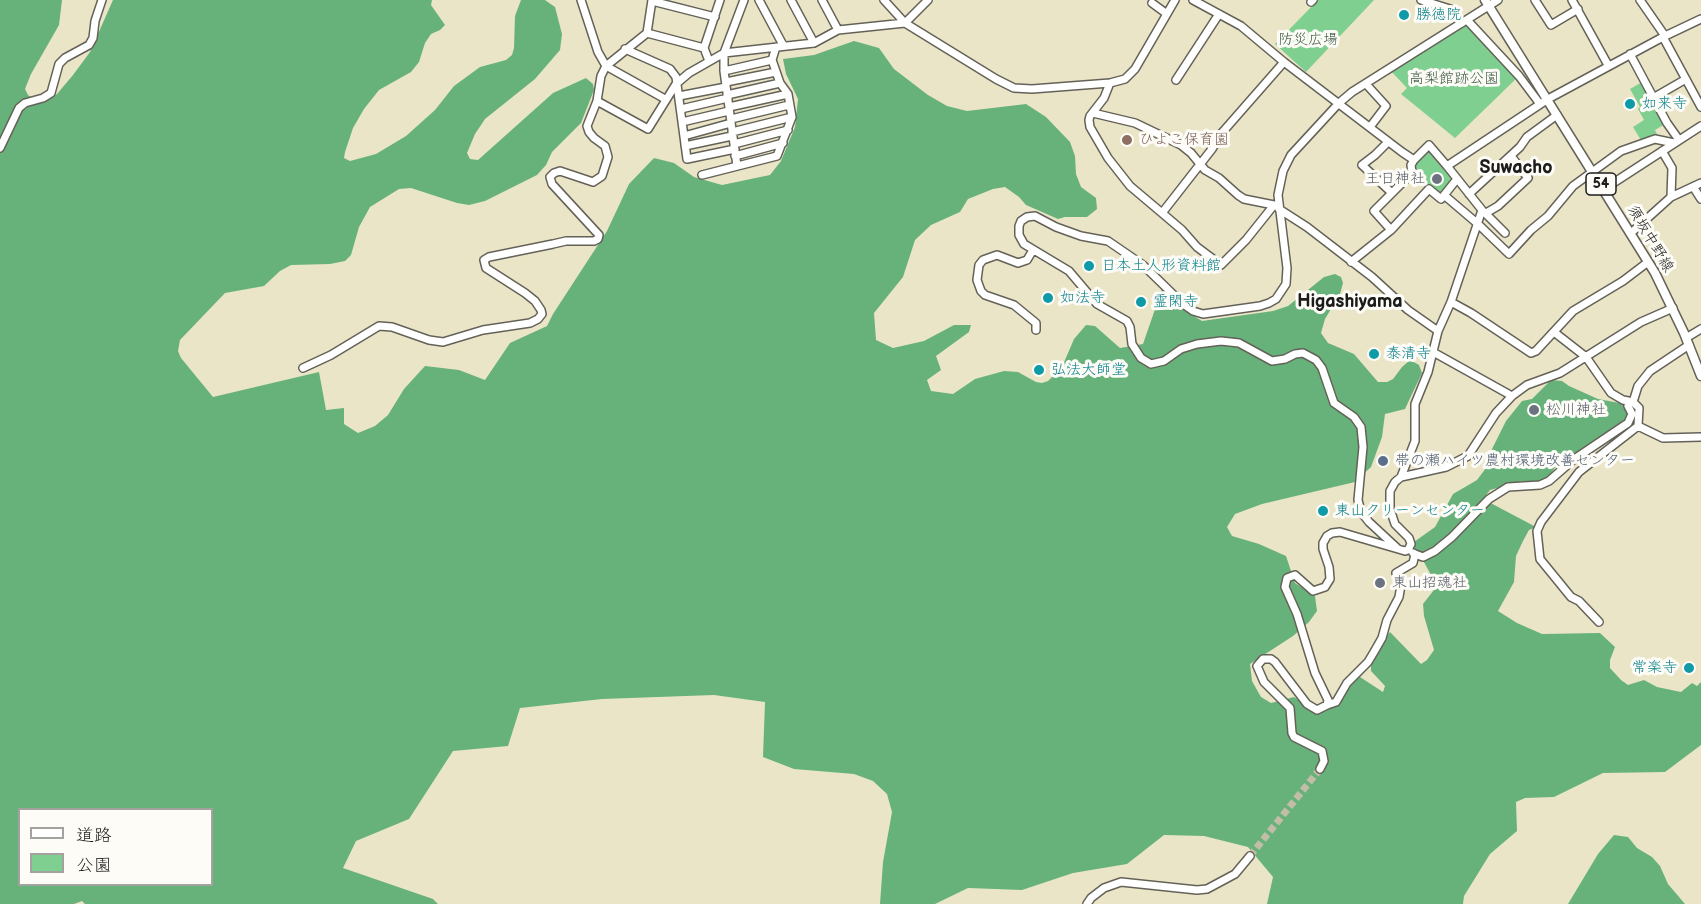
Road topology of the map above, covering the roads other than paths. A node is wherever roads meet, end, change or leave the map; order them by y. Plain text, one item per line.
1 (102, 0) edge
2 (581, 0) edge
3 (720, 0) edge
4 (744, 0) edge
5 (759, 0) edge
6 (791, 0) edge
7 (822, 0) edge
8 (884, 0) edge
9 (928, 0) edge
10 (1174, 0) edge
11 (1193, 0) edge
12 (1421, 0) edge
13 (1498, 0) edge
14 (1535, 0) edge
15 (1572, 0) edge
16 (1640, 0) edge
17 (652, 1) edge
18 (1152, 3) dead end
19 (1487, 3) edge
20 (1578, 9) junction
21 (1167, 14) junction
22 (1219, 14) junction
23 (715, 17) junction
24 (1701, 19) edge
25 (1464, 22) junction
26 (905, 23) junction
27 (838, 30) junction
28 (647, 33) junction
29 (1664, 36) junction
30 (814, 43) junction
31 (780, 46) junction
32 (704, 48) junction
33 (624, 49) junction
34 (724, 54) junction
35 (1630, 54) junction
36 (772, 60) junction
37 (709, 61) junction
38 (1284, 62) junction
39 (1608, 65) junction
40 (606, 66) junction
41 (724, 70) junction
42 (776, 72) junction
43 (1686, 79) junction
44 (1176, 80) dead end
45 (780, 83) junction
46 (1110, 83) junction
47 (676, 84) junction
48 (1366, 84) junction
49 (727, 91) junction
50 (788, 94) junction
51 (679, 96) junction
52 (1653, 98) junction
53 (665, 99) junction
54 (597, 101) junction
55 (1544, 101) junction
56 (1339, 103) junction
57 (789, 105) junction
58 (1701, 107) edge
59 (681, 109) junction
60 (729, 109) junction
61 (1093, 113) junction
62 (1557, 115) junction
63 (792, 117) junction
64 (731, 121) junction
65 (682, 122) junction
66 (1701, 126) edge
67 (1371, 127) junction
68 (788, 130) junction
69 (732, 134) junction
70 (684, 136) junction
71 (1676, 141) junction
72 (1388, 142) junction
73 (783, 143) junction
74 (685, 146) junction
75 (0, 148) edge
76 (735, 150) junction
77 (1662, 151) junction
78 (1511, 156) junction
79 (1414, 160) junction
80 (1200, 165) junction
81 (737, 166) junction
82 (1447, 166) junction
83 (1592, 171) junction
84 (702, 175) dead end
85 (1457, 179) junction
86 (1698, 186) edge
87 (1604, 189) junction
88 (1392, 193) junction
89 (1469, 194) junction
90 (1444, 195) junction
91 (1671, 197) junction
92 (1701, 199) edge
93 (1277, 206) junction
94 (1484, 212) junction
95 (1162, 213) junction
96 (1478, 224) junction
97 (1390, 230) junction
98 (1631, 233) junction
99 (1505, 234) dead end
100 (1033, 250) junction
101 (1351, 262) junction
102 (1648, 262) junction
103 (1451, 302) junction
104 (1673, 308) junction
105 (1701, 329) edge
106 (1036, 330) dead end
107 (1438, 331) junction
108 (1554, 332) junction
109 (1688, 341) junction
110 (1432, 352) junction
111 (1586, 357) junction
112 (303, 368) dead end
113 (1701, 376) edge
114 (1512, 396) junction
115 (1630, 404) junction
116 (1638, 426) junction
117 (1701, 437) edge
118 (1401, 477) junction
119 (1397, 548) junction
120 (1412, 552) junction
121 (1599, 622) dead end
122 (1327, 705) junction
123 (1320, 769) dead end
124 (1250, 856) tunnel mouth
125 (1087, 904) edge

1 - 75 street
2 - 40 street
3 - 23 street
4 - 34 street
5 - 31 street
6 - 30 street
7 - 27 street
8 - 26 street
9 - 26 street
10 - 21 street
11 - 22 street
12 - 25 street
13 - 19 street
14 - 20 street
15 - 20 street
16 - 29 street
17 - 23 street
17 - 28 street
18 - 21 street
19 - 25 street
19 - 55 main road, 須坂中野線 / 54
20 - 39 street
21 - 46 street
22 - 38 street
22 - 44 street
23 - 32 street
24 - 29 street
25 - 48 street
25 - 55 street
26 - 27 street
26 - 46 street
27 - 30 street
28 - 32 street
28 - 33 street
29 - 35 street
29 - 43 street
30 - 31 street
31 - 34 street
31 - 36 street
32 - 37 street
33 - 40 street
33 - 47 street
34 - 37 street
34 - 41 street
35 - 39 street
35 - 52 street
36 - 41 street
36 - 42 street
37 - 47 street
38 - 56 street
38 - 80 street
39 - 55 street
40 - 53 street
40 - 54 street
41 - 49 street
42 - 45 street
42 - 49 street
43 - 52 street
43 - 58 street
45 - 49 street
45 - 50 street
46 - 61 street
47 - 51 street
47 - 53 street
48 - 56 street
48 - 67 street
49 - 51 street
49 - 59 street
49 - 60 street
50 - 57 street
50 - 60 street
51 - 59 street
52 - 71 street
53 - 54 street
54 - 112 street
55 - 62 main road, 須坂中野線 / 54
55 - 82 street
56 - 67 street
56 - 93 street
57 - 63 street
57 - 64 street
59 - 65 street
60 - 64 street
60 - 65 street
61 - 80 street
61 - 95 street
62 - 78 street
62 - 83 main road, 須坂中野線 / 54
63 - 68 street
63 - 69 street
64 - 69 street
64 - 70 street
65 - 70 street
66 - 71 street
67 - 72 street
68 - 73 street
68 - 76 street
69 - 74 street
69 - 76 street
70 - 74 street
71 - 77 street
71 - 83 street
72 - 79 street
72 - 88 street
73 - 76 street
73 - 81 street
74 - 76 street
76 - 81 street
77 - 87 street
77 - 91 street
78 - 89 street
78 - 94 street
79 - 82 street
79 - 88 street
80 - 93 street
80 - 95 street
81 - 84 street
82 - 85 street
83 - 87 main road, 須坂中野線 / 54
83 - 96 street
85 - 89 street
85 - 90 street
86 - 91 street
86 - 92 street
87 - 98 main road, 須坂中野線 / 54
88 - 97 street
89 - 94 street
90 - 96 street
90 - 97 street
91 - 98 street
93 - 95 street
93 - 100 street
93 - 101 street
94 - 96 street
94 - 99 street
96 - 103 street
97 - 101 street
98 - 102 main road, 須坂中野線 / 54
100 - 106 street
100 - 119 street
101 - 107 street
102 - 104 main road, 須坂中野線 / 54
102 - 108 street
103 - 107 street
103 - 108 street
104 - 109 main road, 須坂中野線 / 54
104 - 111 street
105 - 109 street
107 - 110 street
108 - 111 street
109 - 113 main road, 須坂中野線 / 54
109 - 115 street
110 - 114 street
110 - 118 street
111 - 114 street
111 - 115 street
114 - 118 street
115 - 116 street
115 - 120 street
116 - 117 street
116 - 121 street
118 - 120 street
119 - 120 street
119 - 122 street
120 - 122 street
122 - 123 street
124 - 125 street

